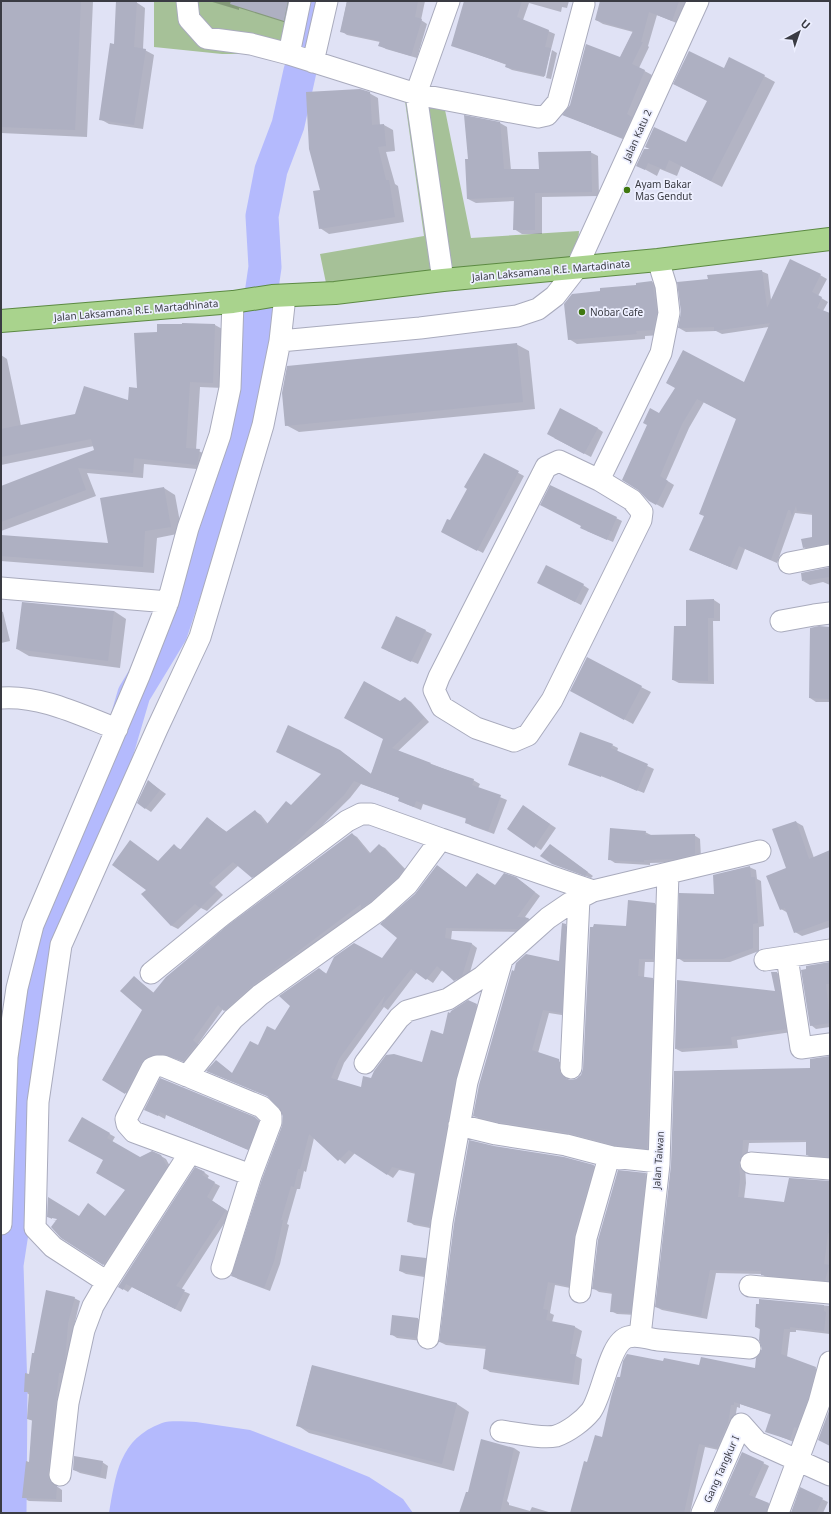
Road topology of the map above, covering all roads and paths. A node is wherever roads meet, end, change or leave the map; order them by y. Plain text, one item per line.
1 (187, 1) edge
2 (300, 1) edge
3 (327, 1) edge
4 (449, 1) edge
5 (698, 1) edge
6 (584, 4) dead end
7 (289, 54) junction
8 (313, 62) junction
9 (416, 94) junction
10 (830, 239) edge
11 (658, 260) junction
12 (576, 268) junction
13 (443, 280) junction
14 (278, 296) junction
15 (240, 301) junction
16 (1, 321) edge
17 (280, 341) junction
18 (599, 480) junction
19 (830, 555) edge
20 (789, 563) dead end
21 (1, 588) edge
22 (168, 602) junction
23 (830, 613) edge
24 (781, 622) dead end
25 (1, 698) edge
26 (117, 728) junction
27 (441, 839) junction
28 (760, 851) dead end
29 (668, 873) junction
30 (586, 894) junction
31 (830, 950) edge
32 (787, 957) junction
33 (502, 960) junction
34 (765, 960) dead end
35 (151, 973) dead end
36 (830, 1044) edge
37 (366, 1062) dead end
38 (571, 1068) dead end
39 (187, 1076) junction
40 (459, 1125) junction
41 (190, 1153) junction
42 (609, 1157) junction
43 (659, 1162) junction
44 (751, 1163) dead end
45 (830, 1169) edge
46 (251, 1176) junction
47 (1, 1224) edge
48 (222, 1268) dead end
49 (107, 1282) junction
50 (750, 1286) dead end
51 (580, 1292) dead end
52 (830, 1293) edge
53 (640, 1336) junction
54 (428, 1338) dead end
55 (750, 1348) dead end
56 (830, 1362) edge
57 (501, 1432) dead end
58 (798, 1461) junction
59 (60, 1475) dead end
60 (830, 1475) edge
61 (702, 1513) edge
62 (778, 1513) edge

1 - 7 street
2 - 7 street
3 - 8 street
4 - 9 street
5 - 12 street, Jalan Katu 2
6 - 9 street
7 - 8 street
8 - 9 street
9 - 13 street
10 - 11 main road, Jalan Laksamana R.E. Martadinata
11 - 12 main road, Jalan Laksamana R.E. Martadinata
11 - 18 street
12 - 13 main road, Jalan Laksamana R.E. Martadinata
12 - 17 street, Jalan Katu 2
13 - 14 main road, Jalan Laksamana R.E. Martadinata
14 - 15 main road, Jalan Laksamana R.E. Martadhinata
14 - 17 street
15 - 16 main road, Jalan Laksamana R.E. Martadhinata
15 - 22 street
17 - 49 street
18 - 18 street
19 - 20 street
21 - 22 street
22 - 26 street
23 - 24 street
25 - 26 street
26 - 47 street
27 - 30 street
27 - 35 street
27 - 39 street
28 - 29 street
29 - 30 street
29 - 43 street, Jalan Taiwan
30 - 33 street
30 - 38 street
31 - 32 street
32 - 34 street
32 - 36 street
33 - 37 street
33 - 40 street
39 - 41 street
39 - 46 street
40 - 42 street
40 - 54 street
41 - 46 street
41 - 49 street
42 - 43 street
42 - 51 street
43 - 53 street, Jalan Taiwan
44 - 45 street
46 - 48 street
49 - 59 street
50 - 52 street
53 - 55 street
53 - 57 street
56 - 58 street
58 - 60 street
58 - 61 street, Gang Tangkur I
58 - 62 street

